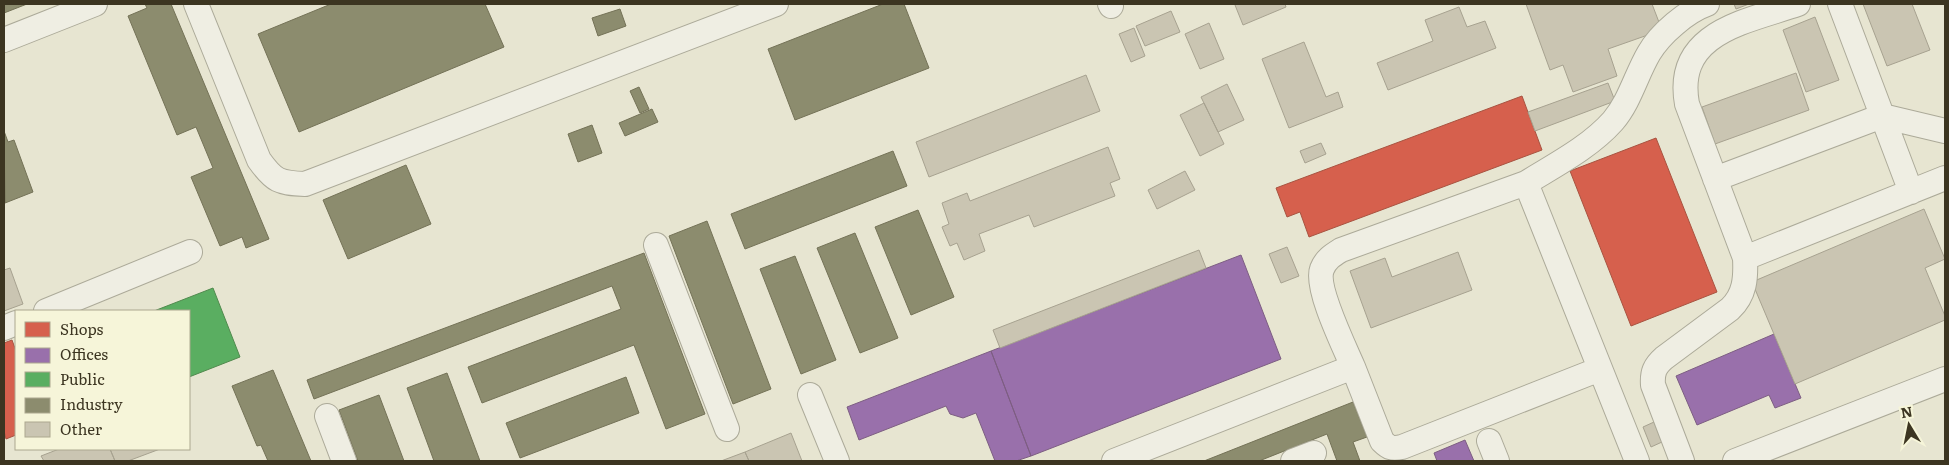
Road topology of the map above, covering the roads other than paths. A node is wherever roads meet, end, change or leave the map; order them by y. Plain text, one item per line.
1 (95, 4) edge
2 (196, 4) edge
3 (776, 4) edge
4 (1707, 4) edge
5 (1798, 4) edge
6 (1840, 4) edge
7 (4, 40) edge
8 (1882, 116) junction
9 (1945, 131) edge
10 (1945, 178) edge
11 (1715, 179) junction
12 (1526, 183) junction
13 (1911, 192) junction
14 (656, 245) dead end
15 (190, 252) dead end
16 (1745, 258) junction
17 (48, 310) edge
18 (1353, 367) junction
19 (1600, 369) junction
20 (1945, 379) edge
21 (810, 395) dead end
22 (327, 416) dead end
23 (727, 429) dead end
24 (344, 461) edge
25 (837, 461) edge
26 (1114, 461) edge
27 (1637, 461) edge
28 (1682, 461) edge
29 (1736, 461) edge

1 - 7 street
2 - 3 street
4 - 12 street
5 - 11 street
6 - 8 street
8 - 9 street
8 - 11 street
8 - 13 street
10 - 13 street
11 - 16 street
12 - 18 street
12 - 19 street
13 - 16 street
14 - 23 street
15 - 17 street
16 - 28 street
18 - 19 street
18 - 26 street
19 - 27 street
20 - 29 street
21 - 25 street
22 - 24 street

